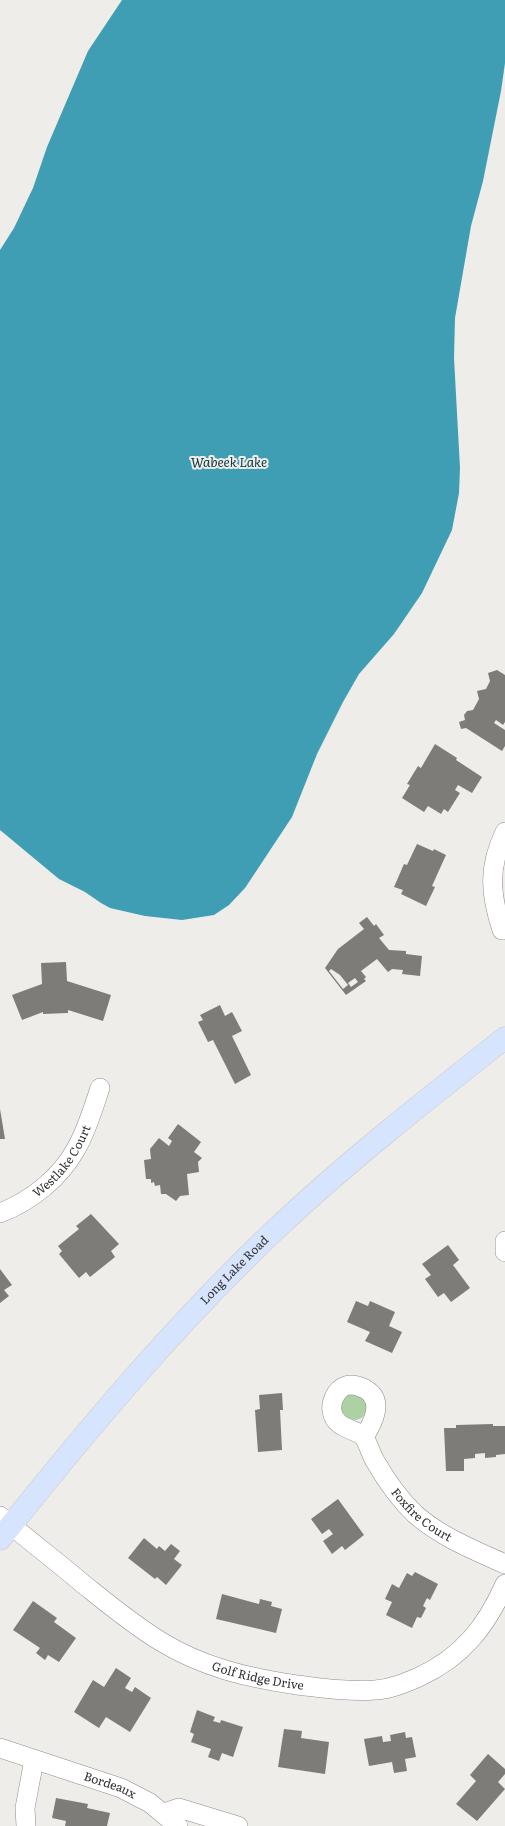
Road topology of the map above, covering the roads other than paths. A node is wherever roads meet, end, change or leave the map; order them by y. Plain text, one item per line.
1 (505, 832) edge
2 (502, 930) dead end
3 (505, 1038) edge
4 (100, 1088) dead end
5 (0, 1213) edge
6 (505, 1241) edge
7 (505, 1252) edge
8 (364, 1437) dead end
9 (4, 1527) edge
10 (505, 1564) edge
11 (505, 1584) edge
12 (0, 1748) edge
13 (34, 1760) junction
14 (164, 1813) junction
15 (26, 1826) edge
16 (178, 1826) edge
17 (238, 1826) edge

1 - 2 street
3 - 9 main road, Long Lake Road
4 - 5 street, Westlake Court
6 - 7 street
8 - 10 street, Foxfire Court
9 - 11 street, Golf Ridge Drive
12 - 13 street, Bordeaux
13 - 14 street, Bordeaux
13 - 15 street
14 - 16 street, Bordeaux
14 - 17 street

